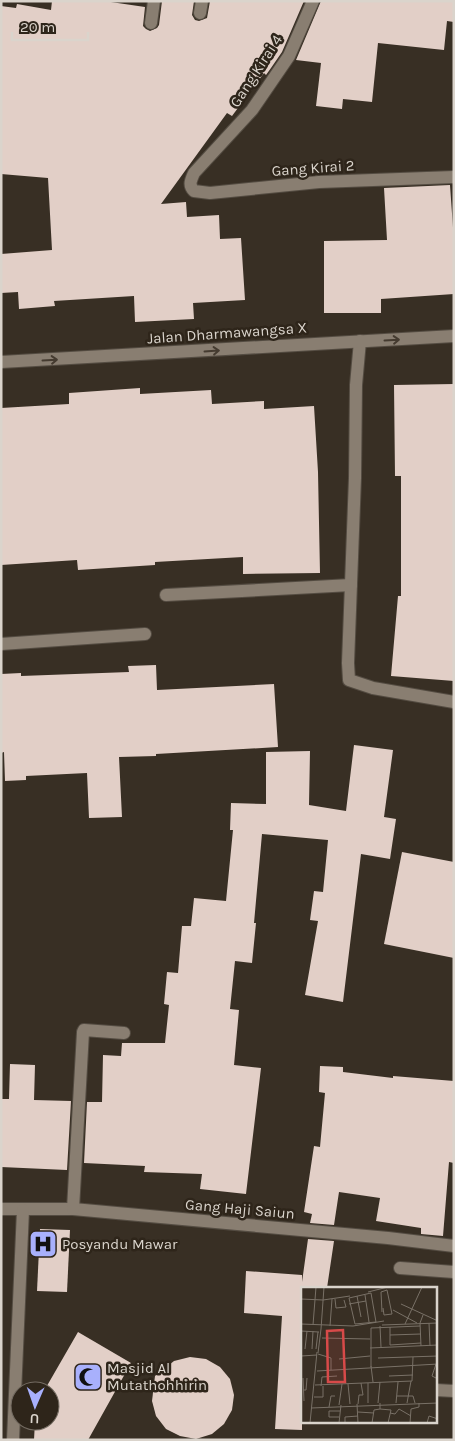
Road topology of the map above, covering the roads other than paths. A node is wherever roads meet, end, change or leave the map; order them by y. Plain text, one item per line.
1 (154, 1) edge
2 (313, 1) edge
3 (151, 23) dead end
4 (194, 173) joint
5 (454, 177) edge
6 (454, 336) edge
7 (360, 341) junction
8 (1, 362) edge
9 (351, 585) junction
10 (166, 595) dead end
11 (145, 634) dead end
12 (1, 644) edge
13 (454, 702) edge
14 (124, 1033) dead end
15 (1, 1209) edge
16 (73, 1209) junction
17 (23, 1210) junction
18 (454, 1246) edge
19 (400, 1268) dead end
20 (454, 1272) edge
21 (438, 1390) edge
22 (454, 1391) edge
23 (13, 1440) edge

1 - 3 street
2 - 4 street, Gang Kirai 4
4 - 5 street, Gang Kirai 2
7 -> 6 street, Jalan Dharmawangsa X
8 -> 7 street, Jalan Dharmawangsa X
7 - 9 street
9 - 10 street
9 - 13 street
11 - 12 street
14 - 16 street
15 - 17 street, Gang Haji Saiun
16 - 17 street, Gang Haji Saiun
16 - 18 street, Gang Haji Saiun
17 - 23 street
19 - 20 street
21 - 22 street

